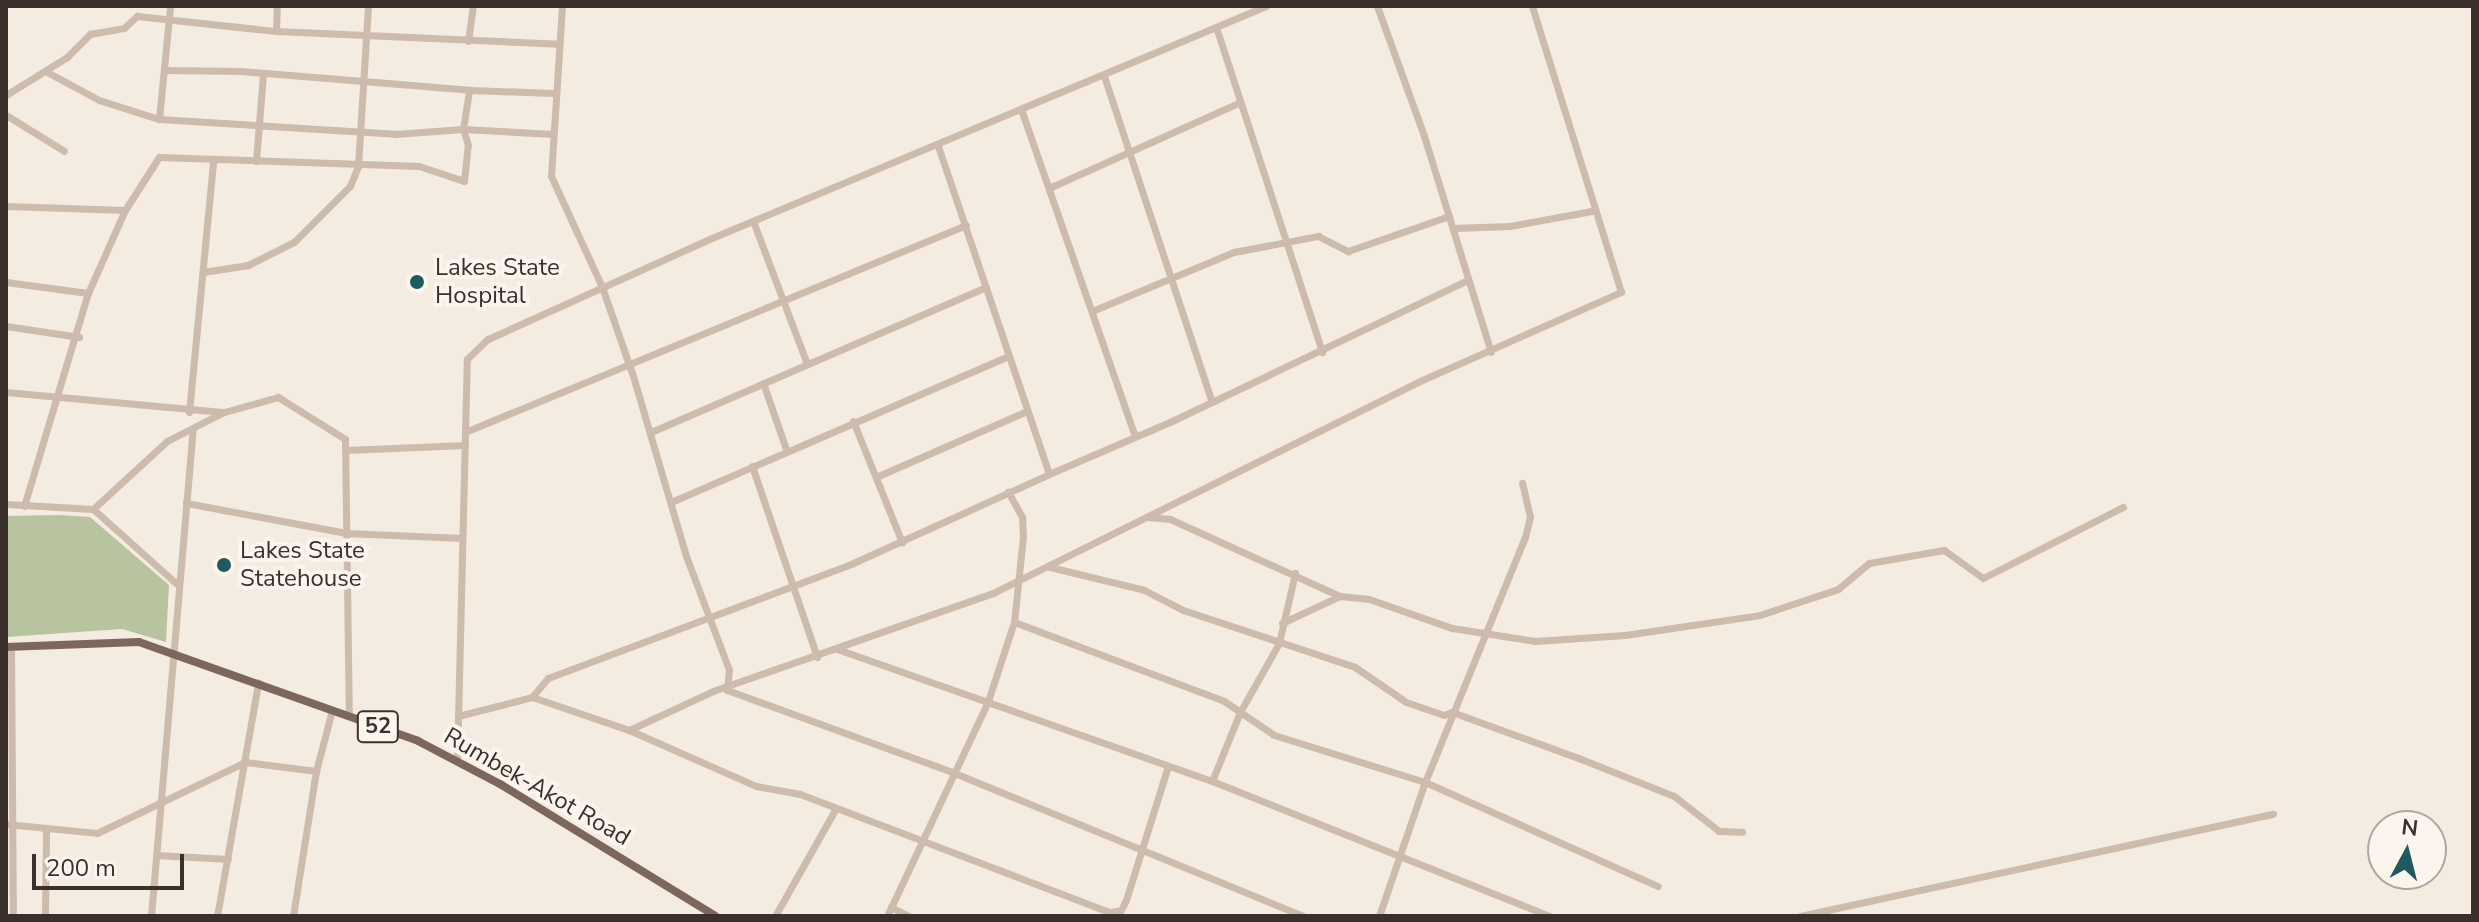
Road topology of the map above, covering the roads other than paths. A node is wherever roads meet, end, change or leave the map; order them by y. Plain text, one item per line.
1 (170, 6) edge
2 (277, 6) edge
3 (368, 6) edge
4 (473, 6) edge
5 (562, 6) edge
6 (1266, 6) edge
7 (1377, 6) edge
8 (1532, 6) edge
9 (171, 16) junction
10 (1216, 27) junction
11 (276, 31) junction
12 (367, 37) junction
13 (468, 41) junction
14 (558, 44) junction
15 (164, 70) junction
16 (47, 72) junction
17 (263, 74) junction
18 (1104, 76) junction
19 (363, 83) junction
20 (469, 90) junction
21 (554, 93) junction
22 (6, 95) edge
23 (1240, 102) junction
24 (1022, 112) junction
25 (6, 115) edge
26 (159, 119) junction
27 (259, 123) junction
28 (463, 129) junction
29 (361, 130) junction
30 (553, 134) junction
31 (938, 146) junction
32 (1128, 150) junction
33 (64, 151) dead end
34 (213, 161) junction
35 (256, 161) junction
36 (358, 166) junction
37 (1049, 188) junction
38 (6, 206) edge
39 (125, 210) junction
40 (1592, 211) junction
41 (1449, 216) junction
42 (753, 221) junction
43 (966, 225) junction
44 (1453, 228) junction
45 (1286, 240) junction
46 (203, 272) junction
47 (1171, 280) junction
48 (1468, 280) junction
49 (6, 282) edge
50 (602, 287) junction
51 (986, 287) junction
52 (88, 293) junction
53 (782, 298) junction
54 (1092, 311) junction
55 (6, 326) edge
56 (79, 337) junction
57 (1322, 352) junction
58 (1491, 352) junction
59 (1008, 356) junction
60 (628, 364) junction
61 (807, 364) junction
62 (763, 383) junction
63 (6, 392) edge
64 (59, 400) junction
65 (1212, 402) junction
66 (1027, 411) junction
67 (189, 412) junction
68 (224, 412) junction
69 (853, 421) junction
70 (193, 430) junction
71 (465, 432) junction
72 (651, 432) junction
73 (1134, 433) junction
74 (465, 445) junction
75 (786, 449) junction
76 (346, 450) junction
77 (752, 466) junction
78 (1049, 474) junction
79 (876, 477) junction
80 (1522, 483) dead end
81 (1008, 492) junction
82 (671, 502) junction
83 (186, 503) junction
84 (6, 504) edge
85 (24, 506) junction
86 (2123, 507) dead end
87 (93, 509) junction
88 (1144, 517) junction
89 (346, 533) junction
90 (462, 538) junction
91 (902, 542) junction
92 (1050, 567) junction
93 (1295, 573) junction
94 (1020, 577) junction
95 (178, 585) junction
96 (794, 586) junction
97 (1340, 596) junction
98 (711, 617) junction
99 (1014, 622) junction
100 (1282, 623) junction
101 (1486, 633) junction
102 (1279, 643) junction
103 (8, 646) edge
104 (837, 649) junction
105 (172, 652) junction
106 (817, 657) junction
107 (258, 683) junction
108 (727, 690) junction
109 (532, 697) junction
110 (988, 701) junction
111 (332, 710) junction
112 (1240, 712) junction
113 (1452, 712) junction
114 (349, 716) junction
115 (458, 716) junction
116 (629, 730) junction
117 (457, 761) junction
118 (245, 762) junction
119 (1168, 766) junction
120 (316, 771) junction
121 (952, 772) junction
122 (1212, 781) junction
123 (1425, 782) junction
124 (161, 801) junction
125 (836, 808) junction
126 (2273, 814) dead end
127 (10, 823) edge
128 (46, 828) junction
129 (1742, 832) dead end
130 (923, 840) junction
131 (1140, 849) junction
132 (1403, 854) junction
133 (156, 855) junction
134 (228, 859) junction
135 (1658, 886) dead end
136 (891, 907) junction
137 (1111, 912) junction
138 (13, 916) edge
139 (45, 916) edge
140 (151, 916) edge
141 (217, 916) edge
142 (293, 916) edge
143 (715, 916) edge
144 (775, 916) edge
145 (887, 916) edge
146 (909, 916) edge
147 (1120, 916) edge
148 (1303, 916) edge
149 (1379, 916) edge
150 (1550, 916) edge
151 (1800, 916) edge

1 - 9 street
2 - 11 street
3 - 12 street
4 - 13 street
5 - 14 street
6 - 10 street
7 - 41 street
8 - 40 street
9 - 11 street
9 - 15 street
9 - 16 street
10 - 18 street
10 - 23 street
11 - 12 street
12 - 13 street
12 - 19 street
13 - 14 street
14 - 21 street
15 - 17 street
15 - 26 street
16 - 22 street
16 - 26 street
17 - 19 street
17 - 27 street
18 - 24 street
18 - 32 street
19 - 20 street
19 - 29 street
20 - 21 street
20 - 28 street
21 - 30 street
23 - 32 street
23 - 45 street
24 - 31 street
24 - 37 street
25 - 33 street
26 - 27 street
27 - 29 street
27 - 35 street
28 - 29 street
28 - 30 street
28 - 36 street
29 - 36 street
30 - 50 street
31 - 42 street
31 - 43 street
32 - 37 street
32 - 47 street
34 - 35 street
34 - 39 street
34 - 46 street
35 - 36 street
36 - 46 street
37 - 54 street
38 - 39 street
39 - 52 street
40 - 44 street
40 - 58 street
41 - 44 street
41 - 45 street
42 - 50 street
42 - 53 street
43 - 51 street
43 - 53 street
44 - 48 street
45 - 47 street
45 - 57 street
46 - 67 street
47 - 54 street
47 - 65 street
48 - 57 street
48 - 58 street
49 - 52 street
50 - 60 street
50 - 71 street
51 - 59 street
51 - 61 street
52 - 56 street
53 - 60 street
53 - 61 street
54 - 73 street
55 - 56 street
56 - 64 street
57 - 65 street
58 - 88 street
59 - 66 street
59 - 69 street
60 - 71 street
60 - 72 street
61 - 62 street
62 - 72 street
62 - 75 street
63 - 64 street
64 - 67 street
64 - 85 street
65 - 73 street
66 - 78 street
66 - 79 street
67 - 68 street
68 - 70 street
68 - 76 street
69 - 75 street
69 - 79 street
70 - 83 street
70 - 87 street
71 - 74 street
72 - 82 street
73 - 78 street
74 - 76 street
74 - 90 street
75 - 77 street
76 - 89 street
77 - 82 street
77 - 96 street
78 - 81 street
79 - 91 street
80 - 101 street
81 - 91 street
81 - 94 street
82 - 98 street
83 - 89 street
83 - 95 street
84 - 85 street
85 - 87 street
86 - 101 street
87 - 95 street
88 - 92 street
88 - 93 street
89 - 90 street
89 - 114 street
90 - 115 street
91 - 96 street
92 - 94 street
92 - 102 street
93 - 97 street
93 - 100 street
94 - 99 street
94 - 104 street
95 - 105 street
96 - 98 street
96 - 106 street
97 - 100 street
97 - 101 street
98 - 108 street
98 - 109 street
99 - 110 street
99 - 112 street
100 - 102 street
101 - 113 street
102 - 112 street
102 - 113 street
103 - 105 main road, Rumbek-Akot Road / 52
103 - 127 street
104 - 106 street
104 - 110 street
105 - 107 main road, Rumbek-Akot Road / 52
105 - 124 street
106 - 108 street
107 - 111 main road, Rumbek-Akot Road / 52
107 - 118 street
108 - 116 street
108 - 121 street
109 - 115 street
109 - 116 street
110 - 119 street
110 - 121 street
111 - 114 main road, Rumbek-Akot Road / 52
111 - 120 street
112 - 122 street
112 - 123 street
113 - 123 street
113 - 129 street
114 - 117 main road, Rumbek-Akot Road / 52
115 - 117 street
116 - 125 street
117 - 143 main road, Rumbek-Akot Road / 52
118 - 120 street
118 - 124 street
118 - 134 street
119 - 122 street
119 - 131 street
120 - 142 street
121 - 130 street
121 - 131 street
122 - 132 street
123 - 132 street
123 - 135 street
124 - 128 street
124 - 133 street
125 - 130 street
125 - 144 street
126 - 151 street
127 - 128 street
127 - 138 street
128 - 139 street
130 - 136 street
130 - 137 street
131 - 137 street
131 - 148 street
132 - 149 street
132 - 150 street
133 - 134 street
133 - 140 street
134 - 141 street
136 - 145 street
136 - 146 street
137 - 147 street

